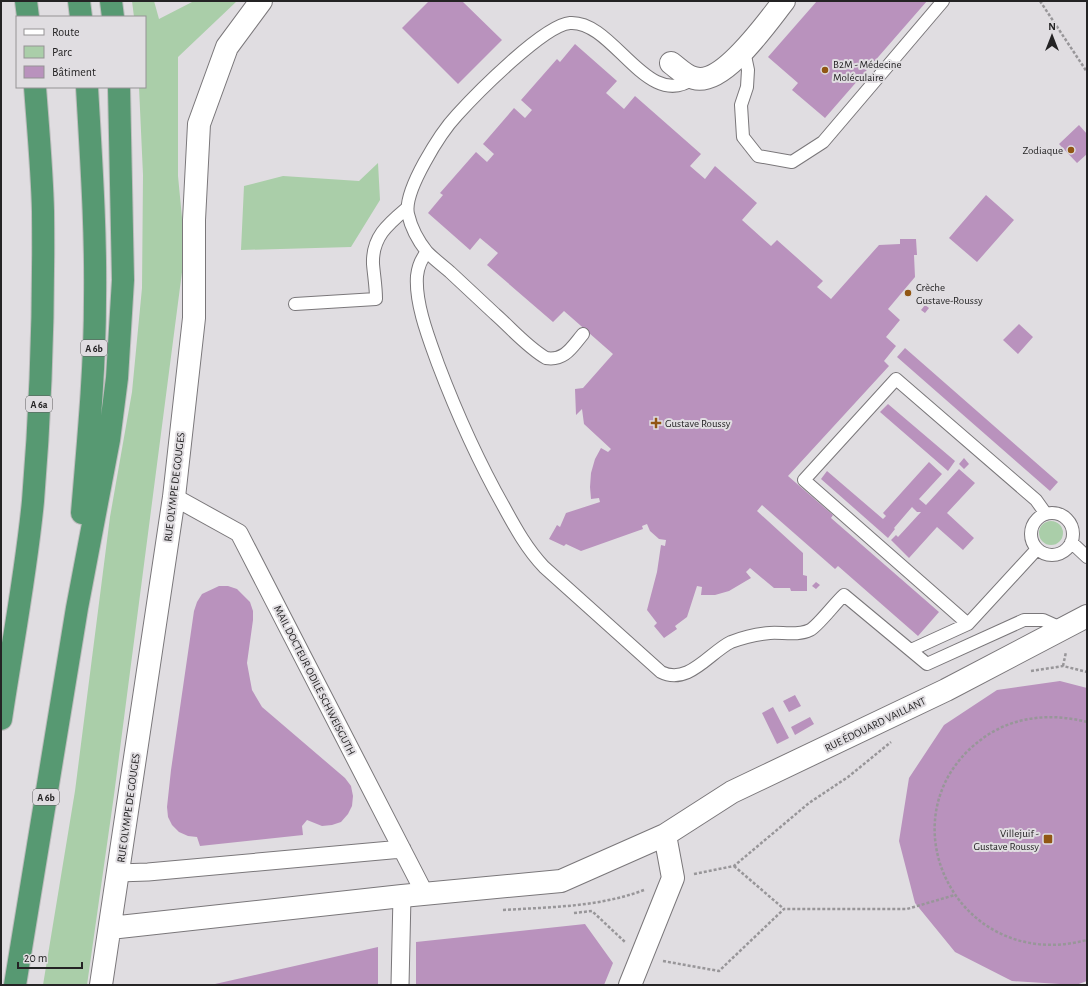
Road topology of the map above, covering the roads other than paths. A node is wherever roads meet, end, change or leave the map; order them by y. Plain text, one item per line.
1 (26, 1) edge
2 (79, 1) edge
3 (111, 1) edge
4 (261, 1) edge
5 (784, 1) edge
6 (943, 1) edge
7 (28, 16) edge
8 (81, 16) edge
9 (113, 16) edge
10 (744, 52) junction
11 (671, 63) dead end
12 (694, 78) junction
13 (35, 88) edge
14 (87, 88) edge
15 (119, 88) edge
16 (407, 208) junction
17 (427, 252) junction
18 (295, 304) dead end
19 (583, 334) dead end
20 (174, 498) junction
21 (1046, 514) junction
22 (1071, 542) junction
23 (1036, 549) junction
24 (1087, 557) edge
25 (76, 608) junction
26 (1087, 616) edge
27 (968, 624) junction
28 (1062, 629) junction
29 (911, 650) junction
30 (1, 719) edge
31 (664, 835) junction
32 (402, 849) junction
33 (118, 873) junction
34 (425, 894) junction
35 (402, 896) junction
36 (110, 928) junction
37 (15, 985) edge
38 (101, 985) edge
39 (400, 985) edge
40 (630, 985) edge

1 - 7 highway
2 - 8 highway
3 - 9 highway
4 - 20 street, RUE OLYMPE DE GOUGES
5 - 10 street
6 - 10 lane
10 - 12 street
11 - 12 street
12 - 16 lane
13 - 30 highway, A 6a
14 - 25 highway, A 6b
15 - 25 highway
16 - 17 lane
16 - 18 lane
17 - 19 lane
17 - 29 lane
20 - 32 street, MAIL DOCTEUR ODILE SCHWEISGUTH
20 - 33 street, RUE OLYMPE DE GOUGES
21 - 22 lane
21 - 23 lane
21 - 27 lane
22 - 23 lane
22 - 24 lane
23 - 27 lane
25 - 37 highway, A 6b
26 - 28 street, RUE ÉDOUARD VAILLANT
27 - 29 lane
28 - 29 lane
28 - 31 street, RUE ÉDOUARD VAILLANT
31 - 34 street, RUE ÉDOUARD VAILLANT
31 - 40 street
32 - 33 street
32 - 34 street, MAIL DOCTEUR ODILE SCHWEISGUTH
33 - 36 street, RUE OLYMPE DE GOUGES
34 - 35 street, RUE ÉDOUARD VAILLANT
35 - 36 street, RUE ÉDOUARD VAILLANT
35 - 39 street
36 - 38 street, RUE OLYMPE DE GOUGES

